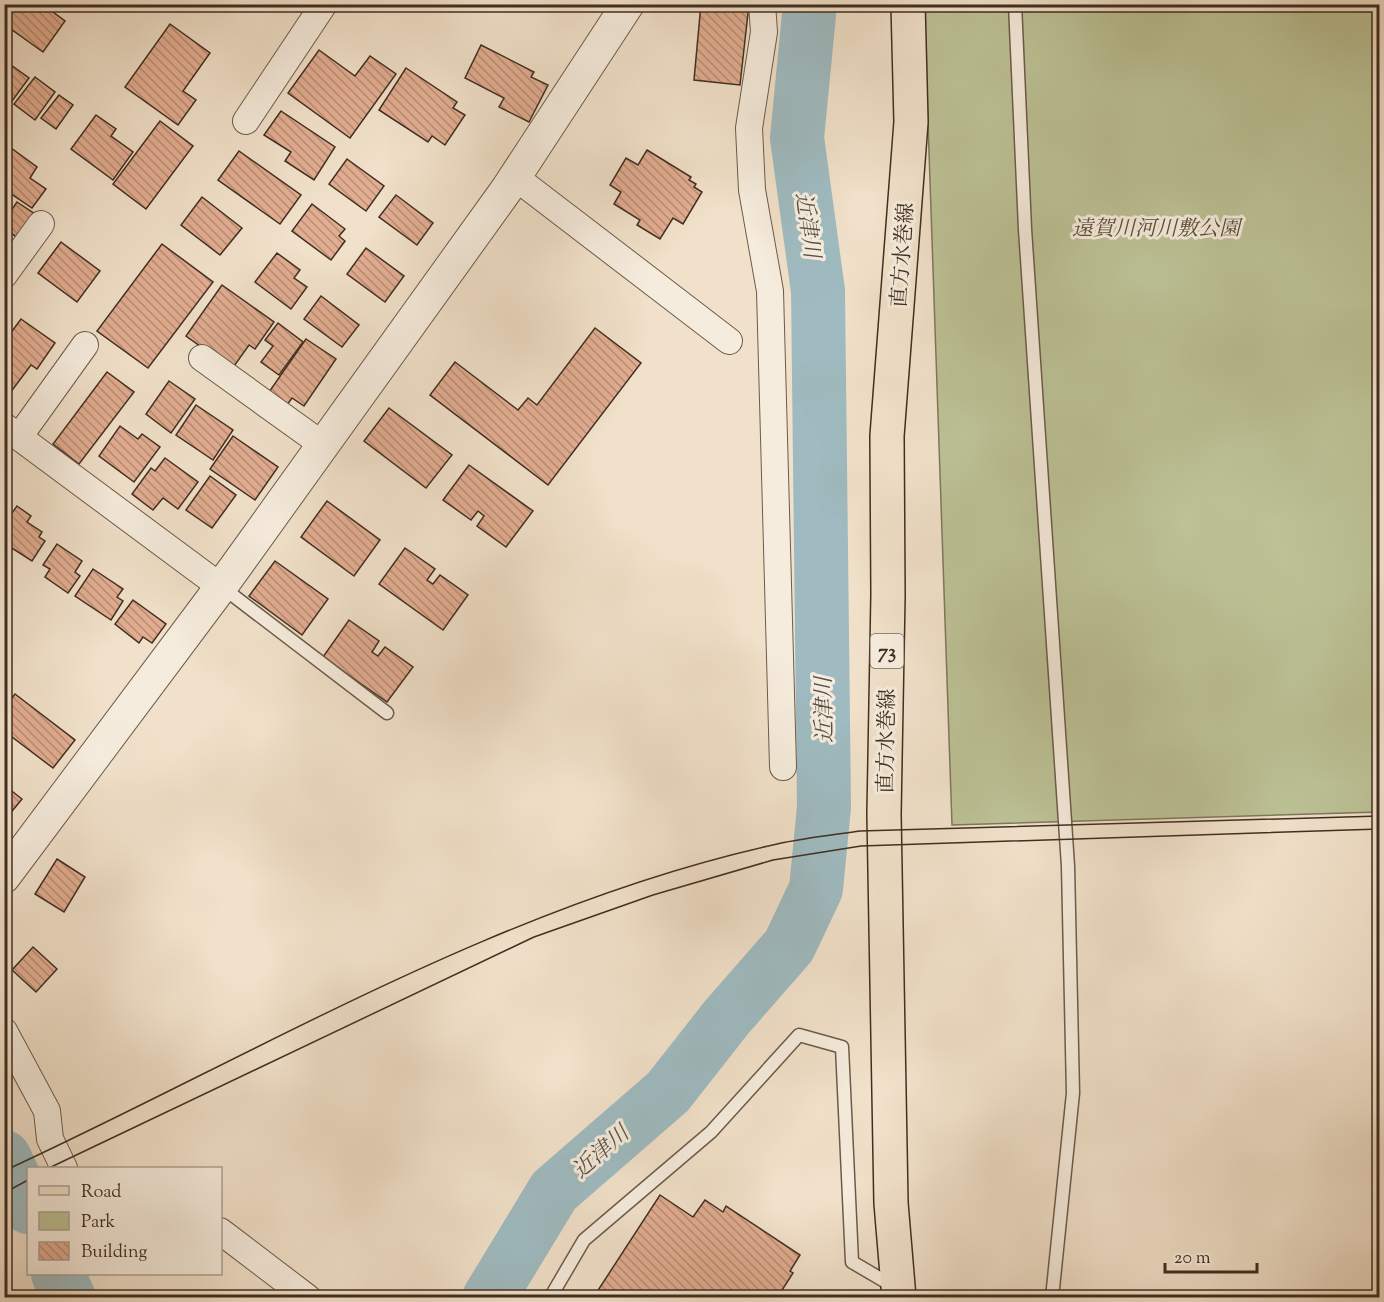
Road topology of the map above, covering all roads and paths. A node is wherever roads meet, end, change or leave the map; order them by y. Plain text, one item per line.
1 (324, 4) edge
2 (628, 4) edge
3 (762, 4) edge
4 (908, 4) edge
5 (1015, 4) edge
6 (246, 121) dead end
7 (515, 177) junction
8 (41, 224) dead end
9 (4, 275) edge
10 (729, 341) dead end
11 (85, 345) dead end
12 (202, 358) dead end
13 (12, 431) edge
14 (323, 445) junction
15 (221, 586) junction
16 (387, 713) dead end
17 (783, 766) dead end
18 (4, 877) edge
19 (4, 1031) edge
20 (64, 1167) edge
21 (222, 1233) edge
22 (899, 1293) edge
23 (308, 1298) edge
24 (550, 1298) edge
25 (1053, 1298) edge

1 - 6 street
2 - 7 street
3 - 17 street
4 - 22 main road, 直方水巻線 / 73
5 - 25 lane
7 - 10 street
7 - 14 street
8 - 9 street
11 - 13 street
12 - 14 street
13 - 15 street
14 - 15 street
15 - 16 lane
15 - 18 street
19 - 20 street
21 - 23 street
22 - 24 lane

